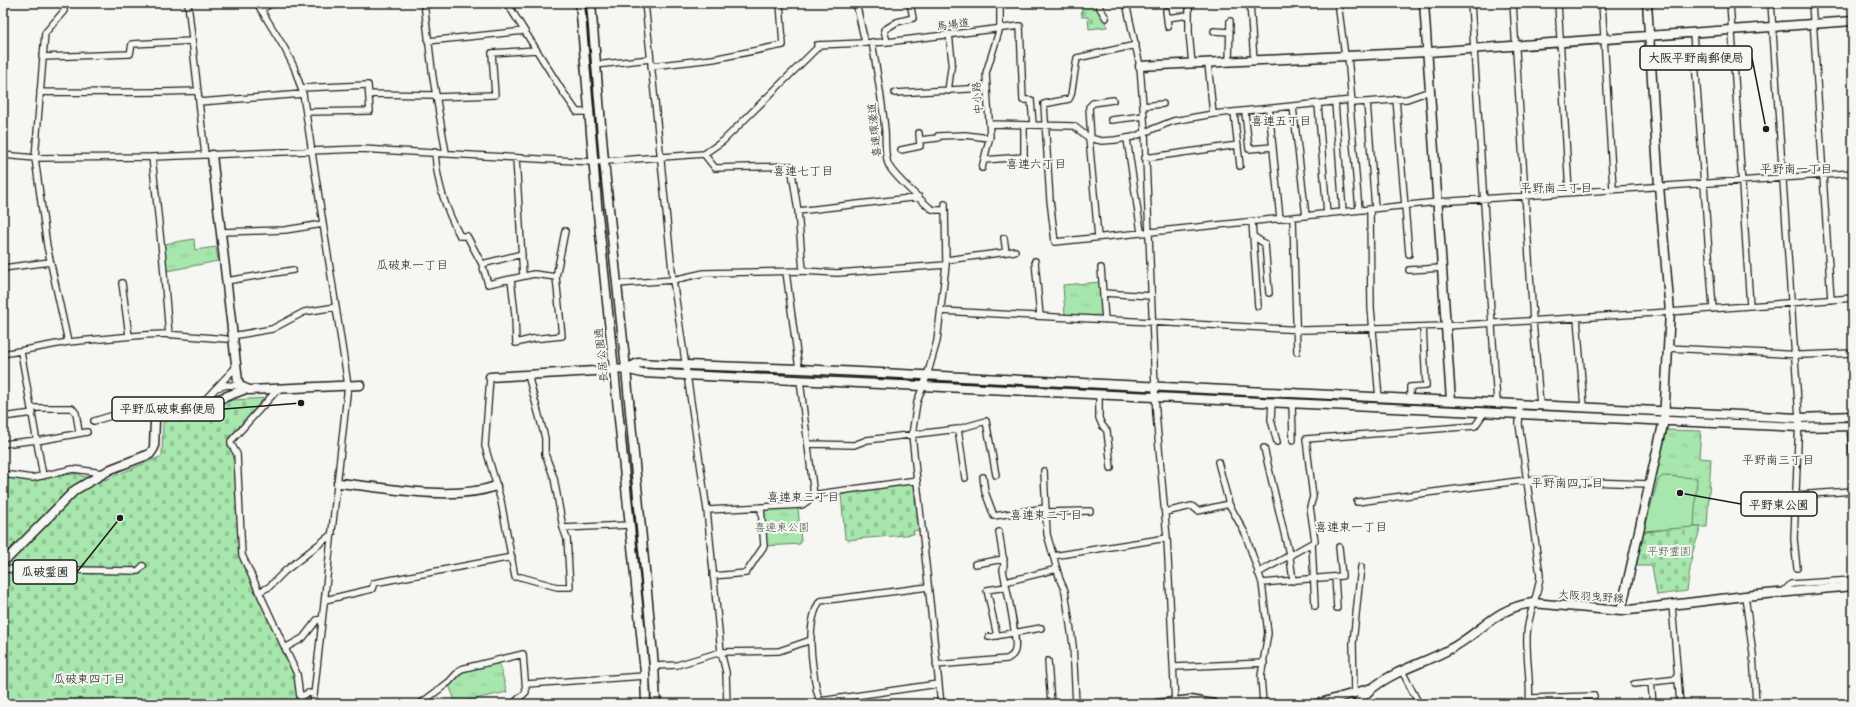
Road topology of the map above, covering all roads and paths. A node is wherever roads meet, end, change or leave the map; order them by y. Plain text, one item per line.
1 (64, 3) edge
2 (188, 3) edge
3 (257, 3) edge
4 (272, 3) edge
5 (424, 3) edge
6 (507, 3) edge
7 (580, 3) edge
8 (591, 3) edge
9 (645, 3) edge
10 (780, 3) edge
11 (856, 3) edge
12 (910, 3) edge
13 (1000, 3) edge
14 (1099, 3) edge
15 (1126, 3) edge
16 (1189, 3) edge
17 (1250, 3) edge
18 (1338, 3) edge
19 (1424, 3) edge
20 (1471, 3) edge
21 (1513, 3) edge
22 (1558, 3) edge
23 (1602, 3) edge
24 (1647, 3) edge
25 (1730, 3) edge
26 (1771, 3) edge
27 (1812, 3) edge
28 (261, 10) junction
29 (1166, 11) dead end
30 (1189, 15) junction
31 (1106, 18) dead end
32 (1167, 18) junction
33 (1230, 21) dead end
34 (1853, 21) edge
35 (1814, 24) junction
36 (1168, 27) dead end
37 (1000, 28) junction
38 (1772, 28) junction
39 (524, 31) junction
40 (1214, 31) dead end
41 (1731, 31) junction
42 (1230, 32) junction
43 (1693, 33) junction
44 (949, 34) junction
45 (1650, 36) junction
46 (1604, 40) junction
47 (192, 41) junction
48 (428, 41) junction
49 (865, 42) junction
50 (872, 42) junction
51 (887, 42) junction
52 (1560, 43) junction
53 (1136, 45) junction
54 (1516, 46) junction
55 (1473, 49) junction
56 (536, 50) junction
57 (1428, 52) junction
58 (1346, 56) junction
59 (42, 57) junction
60 (650, 59) junction
61 (1254, 61) junction
62 (1229, 62) junction
63 (1208, 63) junction
64 (1192, 64) junction
65 (595, 65) junction
66 (651, 66) junction
67 (1140, 66) junction
68 (301, 88) junction
69 (986, 88) junction
70 (197, 91) junction
71 (948, 91) junction
72 (1430, 91) junction
73 (40, 92) junction
74 (896, 93) dead end
75 (303, 94) junction
76 (368, 94) junction
77 (436, 96) junction
78 (1113, 100) dead end
79 (1396, 100) junction
80 (198, 102) junction
81 (1335, 102) junction
82 (1352, 102) junction
83 (1367, 102) junction
84 (1163, 104) dead end
85 (1318, 104) junction
86 (1143, 106) junction
87 (1294, 107) junction
88 (1268, 109) junction
89 (306, 112) junction
90 (588, 112) junction
91 (1234, 112) junction
92 (1245, 112) junction
93 (1213, 114) junction
94 (1144, 116) junction
95 (1111, 120) dead end
96 (990, 124) junction
97 (1034, 124) junction
98 (1045, 124) junction
99 (1024, 125) junction
100 (919, 132) dead end
101 (1145, 132) junction
102 (989, 138) junction
103 (1090, 138) junction
104 (1127, 139) junction
105 (920, 140) junction
106 (1238, 145) junction
107 (1272, 147) junction
108 (312, 150) junction
109 (901, 150) dead end
110 (436, 152) junction
111 (446, 153) junction
112 (704, 154) junction
113 (3, 155) edge
114 (209, 156) junction
115 (660, 156) junction
116 (152, 157) junction
117 (35, 158) junction
118 (516, 158) junction
119 (1145, 158) junction
120 (984, 160) junction
121 (604, 161) junction
122 (593, 162) junction
123 (1240, 166) dead end
124 (982, 168) dead end
125 (1853, 173) edge
126 (1823, 175) junction
127 (1783, 178) junction
128 (1741, 181) junction
129 (1703, 183) junction
130 (1659, 186) junction
131 (1613, 189) junction
132 (1569, 192) junction
133 (1525, 196) junction
134 (919, 197) junction
135 (1484, 198) junction
136 (1438, 202) junction
137 (1404, 205) junction
138 (1373, 209) junction
139 (1359, 210) junction
140 (798, 211) junction
141 (1343, 212) junction
142 (1327, 214) junction
143 (1306, 216) junction
144 (1293, 218) junction
145 (1280, 219) junction
146 (1252, 222) junction
147 (323, 224) junction
148 (566, 231) dead end
149 (1149, 231) junction
150 (221, 232) junction
151 (1141, 232) junction
152 (1253, 236) junction
153 (1098, 237) junction
154 (1004, 238) dead end
155 (1015, 251) dead end
156 (1006, 252) junction
157 (522, 254) junction
158 (1409, 254) dead end
159 (1035, 261) dead end
160 (50, 262) junction
161 (946, 263) junction
162 (482, 264) junction
163 (3, 268) edge
164 (1101, 268) dead end
165 (1442, 268) junction
166 (293, 270) dead end
167 (1409, 270) dead end
168 (803, 271) junction
169 (786, 272) junction
170 (524, 276) junction
171 (556, 276) junction
172 (511, 279) junction
173 (673, 280) junction
174 (226, 281) junction
175 (122, 283) dead end
176 (617, 284) junction
177 (1269, 292) dead end
178 (1103, 293) junction
179 (1151, 296) junction
180 (1853, 298) edge
181 (1831, 300) junction
182 (1791, 303) junction
183 (1258, 306) dead end
184 (1750, 306) junction
185 (336, 307) junction
186 (1713, 309) junction
187 (941, 311) junction
188 (1670, 312) junction
189 (1040, 316) junction
190 (1577, 318) junction
191 (1105, 320) junction
192 (1533, 320) junction
193 (1153, 322) junction
194 (1492, 323) junction
195 (1446, 326) junction
196 (1423, 327) junction
197 (1373, 328) junction
198 (1297, 330) junction
199 (169, 335) junction
200 (129, 336) junction
201 (229, 338) junction
202 (68, 342) junction
203 (1668, 348) junction
204 (21, 352) junction
205 (1297, 352) dead end
206 (1853, 353) edge
207 (3, 354) edge
208 (1794, 354) junction
209 (685, 365) junction
210 (236, 367) junction
211 (626, 368) junction
212 (799, 369) junction
213 (613, 370) junction
214 (528, 375) junction
215 (687, 375) junction
216 (927, 376) junction
217 (490, 377) joint
218 (800, 380) junction
219 (360, 384) dead end
220 (348, 385) junction
221 (924, 385) junction
222 (243, 387) junction
223 (1156, 387) junction
224 (216, 388) junction
225 (278, 389) junction
226 (1099, 394) junction
227 (1156, 397) junction
228 (1365, 397) junction
229 (1379, 398) junction
230 (1410, 399) junction
231 (1451, 401) junction
232 (1272, 402) junction
233 (1292, 403) junction
234 (1497, 403) junction
235 (1520, 404) junction
236 (1540, 405) junction
237 (1363, 407) junction
238 (198, 408) junction
239 (1584, 408) junction
240 (32, 411) junction
241 (1665, 411) junction
242 (1484, 413) junction
243 (160, 414) junction
244 (1519, 414) junction
245 (1853, 416) edge
246 (3, 417) edge
247 (1799, 418) junction
248 (1664, 420) junction
249 (94, 421) dead end
250 (1851, 426) edge
251 (1799, 427) junction
252 (958, 429) junction
253 (79, 432) junction
254 (87, 432) dead end
255 (912, 436) junction
256 (37, 440) junction
257 (1293, 440) dead end
258 (1277, 442) dead end
259 (3, 444) edge
260 (809, 444) junction
261 (1264, 448) dead end
262 (1853, 461) edge
263 (1218, 462) dead end
264 (1111, 468) dead end
265 (1044, 471) dead end
266 (104, 473) junction
267 (3, 474) edge
268 (996, 475) dead end
269 (43, 476) junction
270 (982, 476) dead end
271 (965, 478) dead end
272 (917, 480) junction
273 (1526, 480) junction
274 (338, 482) junction
275 (1649, 484) junction
276 (496, 486) junction
277 (1853, 491) edge
278 (1796, 495) junction
279 (814, 496) junction
280 (1357, 502) dead end
281 (1229, 504) junction
282 (761, 507) junction
283 (707, 510) junction
284 (1045, 510) junction
285 (1090, 511) dead end
286 (1165, 512) junction
287 (629, 525) junction
288 (563, 528) junction
289 (999, 532) dead end
290 (332, 534) junction
291 (1167, 538) junction
292 (1312, 543) junction
293 (1340, 548) dead end
294 (1289, 554) junction
295 (1053, 556) junction
296 (512, 558) junction
297 (1004, 559) junction
298 (3, 560) edge
299 (975, 564) dead end
300 (143, 566) dead end
301 (1361, 567) dead end
302 (1797, 568) dead end
303 (3, 569) edge
304 (1057, 570) junction
305 (1258, 573) junction
306 (713, 576) junction
307 (1335, 577) junction
308 (1313, 579) junction
309 (1853, 580) edge
310 (1293, 581) junction
311 (1262, 583) junction
312 (1006, 585) junction
313 (1853, 586) edge
314 (928, 587) junction
315 (259, 592) junction
316 (1783, 592) junction
317 (1745, 596) junction
318 (325, 600) junction
319 (1533, 603) junction
320 (1672, 605) junction
321 (1315, 606) dead end
322 (1337, 608) dead end
323 (1621, 611) junction
324 (322, 619) junction
325 (1041, 628) dead end
326 (1014, 633) junction
327 (997, 636) junction
328 (989, 638) dead end
329 (811, 640) junction
330 (285, 648) junction
331 (721, 652) junction
332 (1048, 661) dead end
333 (1264, 663) junction
334 (654, 666) junction
335 (936, 666) junction
336 (1174, 668) junction
337 (1402, 671) junction
338 (645, 676) junction
339 (1678, 679) junction
340 (1651, 682) junction
341 (526, 684) junction
342 (938, 684) junction
343 (1634, 684) dead end
344 (1374, 687) junction
345 (1354, 693) junction
346 (314, 694) junction
347 (1594, 696) dead end
348 (1530, 701) edge
349 (819, 703) edge
350 (1175, 703) edge
351 (313, 704) edge
352 (420, 704) edge
353 (513, 704) edge
354 (646, 704) edge
355 (656, 704) edge
356 (727, 704) edge
357 (941, 704) edge
358 (1051, 704) edge
359 (1076, 704) edge
360 (1156, 704) edge
361 (1214, 704) edge
362 (1263, 704) edge
363 (1317, 704) edge
364 (1356, 704) edge
365 (1419, 704) edge
366 (1653, 704) edge
367 (1680, 704) edge
368 (1756, 704) edge

1 - 59 street
2 - 47 street
3 - 28 street
4 - 28 street
5 - 48 street
6 - 39 street
7 - 90 street, 長居公園通
8 - 65 street
9 - 60 street
10 - 66 street
11 - 49 street
12 - 51 street
13 - 37 street, 中小路
14 - 31 street
15 - 53 street
16 - 30 street
17 - 61 street
18 - 58 street
19 - 57 street
20 - 55 street
21 - 54 street
22 - 52 street
23 - 46 street
24 - 45 street
25 - 41 street
26 - 38 street
27 - 35 street
28 - 68 street
29 - 32 street
30 - 32 street
30 - 64 street
32 - 36 street
33 - 42 street
34 - 35 street
35 - 38 street
35 - 126 street
37 - 44 street, 馬場道
37 - 69 street, 中小路
37 - 97 street, 馬場道
38 - 41 street
38 - 127 street
39 - 48 street
39 - 56 street
40 - 42 street
41 - 43 street
41 - 128 street
42 - 62 street
43 - 45 street
43 - 129 street
44 - 51 street, 馬場道
44 - 71 street
45 - 46 street
45 - 130 street
46 - 52 street
46 - 131 street
47 - 59 street
47 - 70 street
48 - 77 street
49 - 50 street, 馬場道
49 - 112 street, 馬場道
50 - 51 street, 馬場道
50 - 134 street, 喜連環濠道
52 - 54 street
52 - 132 street
53 - 67 street
53 - 98 street
54 - 55 street
54 - 133 street
55 - 57 street
55 - 135 street
56 - 77 street
56 - 90 street
57 - 58 street
57 - 72 street
58 - 61 street
58 - 82 street
59 - 73 street
60 - 65 street
60 - 66 street
61 - 62 street
62 - 63 street
63 - 64 street
63 - 93 street
64 - 67 street
65 - 121 street
66 - 115 street
67 - 86 street
68 - 75 street
68 - 76 street
69 - 71 street
69 - 96 street, 中小路
70 - 73 street
70 - 80 street
71 - 74 street
72 - 79 street
72 - 136 street
73 - 117 street
75 - 80 street
75 - 89 street
76 - 77 street
76 - 89 street
77 - 111 street
78 - 103 street
79 - 83 street
79 - 137 street
80 - 114 street
81 - 82 street
81 - 85 street
81 - 141 street
82 - 83 street
82 - 139 street
83 - 138 street
84 - 86 street
85 - 87 street
85 - 142 street
86 - 94 street
87 - 88 street
87 - 143 street
88 - 92 street
88 - 107 street
89 - 108 street
90 - 122 street, 長居公園通
91 - 92 street
91 - 93 street
91 - 106 street
92 - 107 street
93 - 101 street
94 - 95 street
94 - 101 street
96 - 99 street
96 - 102 street, 中小路
97 - 98 street
97 - 99 street
98 - 103 street
98 - 153 street
99 - 120 street
100 - 105 street
101 - 104 street
101 - 119 street
102 - 105 street
102 - 120 street, 中小路
103 - 104 street
103 - 153 street
104 - 151 street
105 - 109 street
106 - 119 street
106 - 123 street
107 - 145 street
108 - 110 street
108 - 114 street
108 - 147 street
110 - 111 street
110 - 162 street
111 - 118 street
112 - 115 street
112 - 140 street
113 - 117 street
114 - 116 street
114 - 150 street
115 - 121 street
115 - 173 street
116 - 117 street
116 - 199 street
117 - 160 street
118 - 122 street
118 - 157 street
119 - 149 street
120 - 124 street, 中小路
121 - 122 street
121 - 176 street
122 - 213 street, 長居公園通
125 - 126 street
126 - 127 street
126 - 181 street
127 - 128 street
127 - 182 street
128 - 129 street
128 - 184 street
129 - 130 street
129 - 186 street
130 - 131 street
130 - 188 street
131 - 132 street
132 - 133 street
133 - 135 street
133 - 192 street
134 - 140 street
134 - 161 street, 喜連環濠道
135 - 136 street
135 - 194 street
136 - 137 street
136 - 165 street
137 - 138 street
137 - 158 street
138 - 139 street
138 - 197 street
139 - 141 street
140 - 168 street
141 - 142 street
142 - 143 street
143 - 144 street
144 - 145 street
144 - 198 street
145 - 146 street
146 - 149 street
146 - 152 street
147 - 150 street
147 - 185 street
148 - 171 street
149 - 151 street
149 - 179 street
150 - 174 street
151 - 153 street
152 - 177 street
152 - 183 street
154 - 156 street
155 - 156 street
156 - 161 street
157 - 162 street
157 - 170 street
159 - 189 street
160 - 163 street
160 - 202 street
161 - 168 street
161 - 187 street
162 - 172 street
164 - 178 street
165 - 167 street
165 - 195 street
166 - 174 street
168 - 169 street
169 - 173 street
169 - 212 street
170 - 171 street
170 - 172 street
171 - 172 street
173 - 176 street
173 - 209 street
174 - 201 street
175 - 200 street
176 - 211 street
178 - 179 street
178 - 191 street
179 - 193 street
180 - 181 street
181 - 182 street
182 - 184 street
182 - 208 street
184 - 186 street
185 - 201 street
185 - 220 street
186 - 188 street
187 - 189 street
187 - 216 street
188 - 190 street
188 - 203 street
189 - 191 street
190 - 192 street
190 - 239 street
191 - 193 street
192 - 194 street
192 - 236 street
193 - 198 street
193 - 223 street
194 - 195 street
194 - 234 street
195 - 196 street
195 - 231 street
196 - 197 street
196 - 230 street
197 - 198 street
197 - 229 street
198 - 205 street
199 - 200 street
199 - 201 street
200 - 202 street
201 - 210 street
202 - 204 street
203 - 208 street
203 - 241 street
204 - 207 street
204 - 240 street
206 - 208 street
208 - 247 street
209 - 211 street
209 - 212 street
209 - 215 street
210 - 222 street
210 - 224 street
211 - 213 street
211 - 215 street
211 - 334 street
212 - 216 street
213 - 214 street
213 - 287 street, 長居公園通
214 - 217 street
214 - 288 street
215 - 218 street
215 - 283 street
216 - 221 street
216 - 223 street
217 - 276 street
218 - 221 street
218 - 260 street
219 - 220 street
220 - 225 street
220 - 274 street
221 - 226 street
221 - 255 street
222 - 224 street
222 - 225 street
222 - 238 street
223 - 227 street
223 - 228 street
224 - 238 street
225 - 315 street
226 - 227 street
226 - 264 street
227 - 232 street
227 - 286 street
228 - 229 street
228 - 237 street
229 - 230 street
230 - 231 street
231 - 234 street
232 - 233 street
232 - 258 street
233 - 237 street
233 - 257 street
234 - 235 street
235 - 236 street
235 - 244 street
236 - 239 street
237 - 242 street
238 - 243 street
239 - 241 street
240 - 246 street
240 - 253 street
240 - 256 street
241 - 247 street
241 - 248 street
242 - 244 street
242 - 292 street
243 - 249 street
243 - 266 street
244 - 248 street
244 - 273 street
245 - 247 street
247 - 251 street
248 - 251 street
248 - 275 street
250 - 251 street
250 - 262 street
251 - 278 street
252 - 255 street
252 - 268 street
252 - 271 street
253 - 254 street
253 - 256 street
255 - 260 street
255 - 272 street
256 - 259 street
256 - 269 street
260 - 279 street
261 - 294 street
263 - 281 street
265 - 284 street
266 - 269 street
266 - 298 street
267 - 269 street
270 - 284 street
272 - 279 street
272 - 314 street
273 - 275 street
273 - 280 street
273 - 319 street
274 - 276 street
274 - 290 street
275 - 323 street
276 - 296 street
277 - 278 street
278 - 302 street
279 - 282 street
281 - 286 street
281 - 305 street
282 - 283 street
282 - 306 street
283 - 306 street
284 - 285 street
284 - 295 street
286 - 291 street
287 - 288 street
287 - 338 street, 長居公園通
288 - 296 street
289 - 297 street
290 - 315 street
290 - 318 street
291 - 295 street
291 - 336 street
292 - 294 street
292 - 308 street
293 - 307 street
294 - 305 street
294 - 310 street
295 - 304 street
296 - 318 street
297 - 299 street
297 - 312 street
300 - 303 street
301 - 345 street
304 - 312 street
304 - 359 street
305 - 311 street
306 - 331 street
307 - 308 street
307 - 322 street
308 - 310 street
308 - 321 street
309 - 316 street
310 - 311 street
311 - 333 street
312 - 326 street
312 - 327 street
313 - 316 street, 大阪羽曳野線
314 - 329 street
314 - 335 street
315 - 330 street
316 - 317 street, 大阪羽曳野線
317 - 320 street, 大阪羽曳野線
317 - 368 street
318 - 324 street
319 - 323 street, 大阪羽曳野線
319 - 337 street, 大阪羽曳野線
319 - 348 street
320 - 323 street, 大阪羽曳野線
320 - 339 street
324 - 330 street
324 - 346 street
325 - 326 street
326 - 327 street
326 - 335 street
327 - 328 street
329 - 331 street
329 - 349 street
330 - 346 street
331 - 334 street
331 - 356 street
332 - 358 street
333 - 336 street
333 - 362 street
334 - 355 street
335 - 342 street
336 - 350 street
337 - 344 street, 大阪羽曳野線
337 - 365 street
338 - 341 street
338 - 354 street, 長居公園通
339 - 340 street
339 - 367 street
340 - 343 street
340 - 366 street
341 - 352 street
341 - 353 street
342 - 349 street
342 - 357 street
344 - 345 street
344 - 364 street, 大阪羽曳野線
345 - 363 street
346 - 351 street
347 - 348 street
350 - 360 street
350 - 361 street

